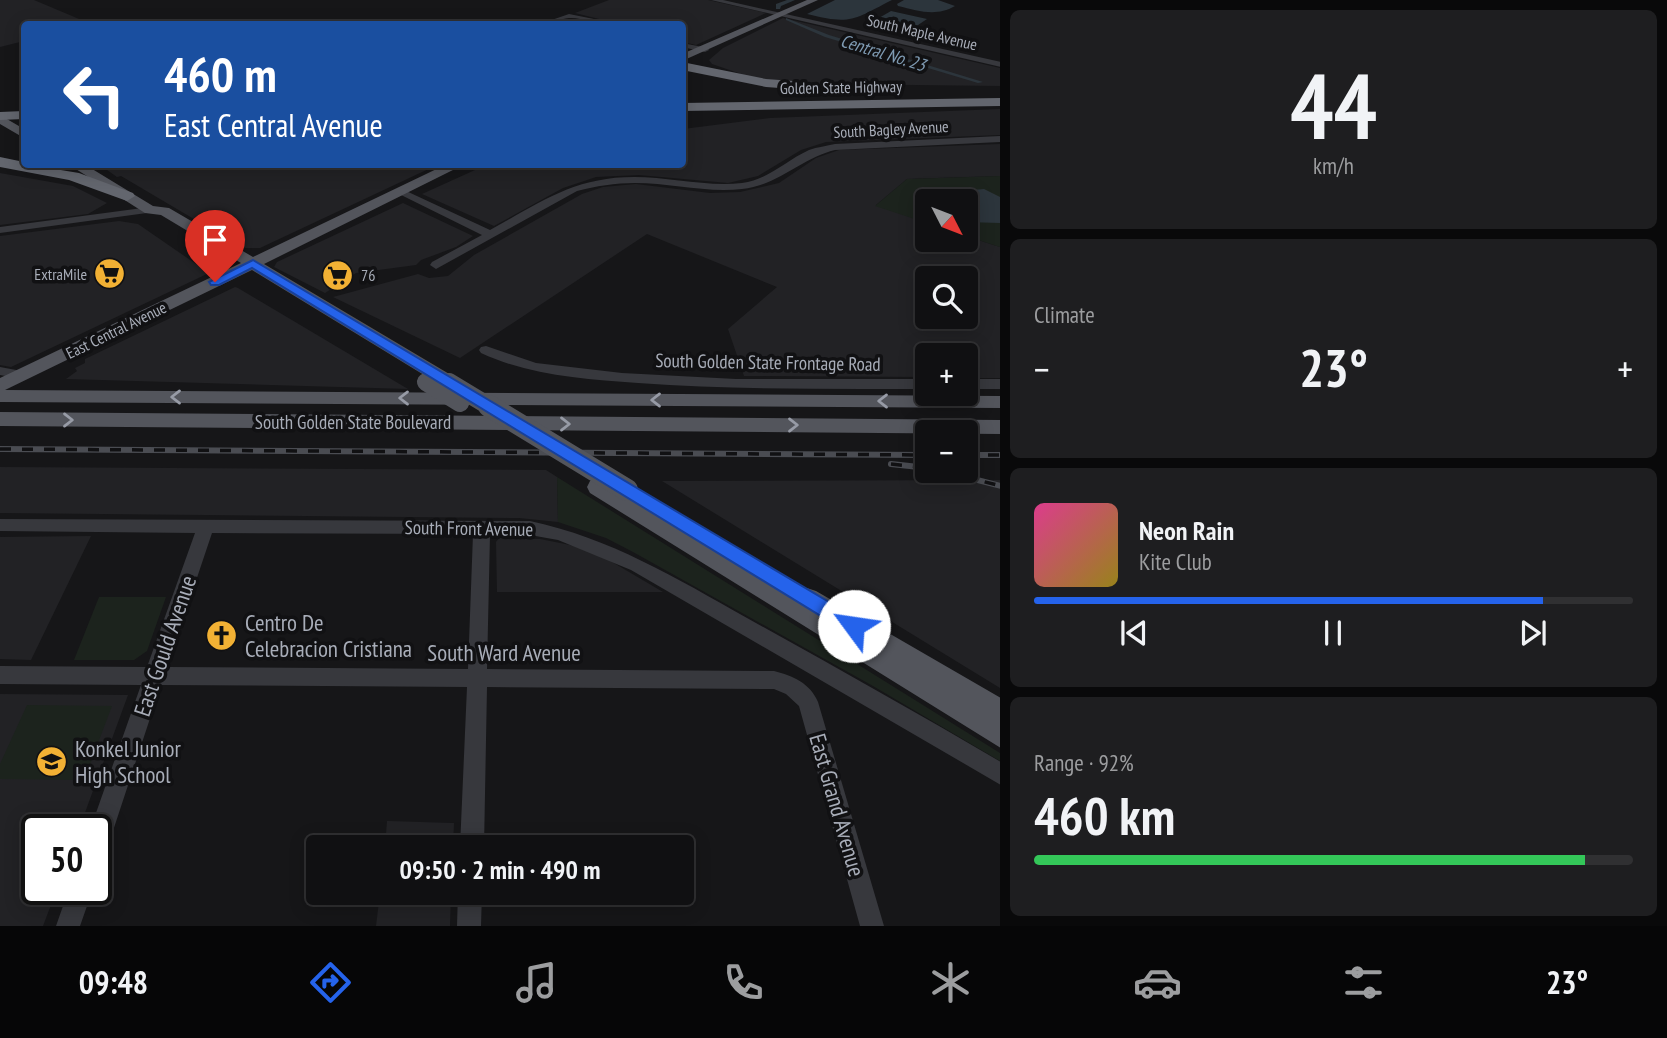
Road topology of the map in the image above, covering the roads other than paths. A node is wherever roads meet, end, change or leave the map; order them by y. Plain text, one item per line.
1 (714, 0) edge
2 (814, 0) edge
3 (778, 14) junction
4 (554, 21) edge
5 (593, 21) edge
6 (686, 56) edge
7 (1000, 65) edge
8 (862, 89) dead end
9 (913, 89) dead end
10 (985, 93) junction
11 (1000, 93) edge
12 (686, 97) edge
13 (1000, 102) edge
14 (908, 103) junction
15 (0, 106) edge
16 (21, 106) edge
17 (686, 107) edge
18 (21, 116) edge
19 (686, 119) edge
20 (2, 120) edge
21 (21, 132) edge
22 (1000, 139) edge
23 (32, 168) edge
24 (81, 168) edge
25 (451, 168) edge
26 (400, 192) junction
27 (127, 196) junction
28 (150, 211) junction
29 (0, 230) edge
30 (489, 234) junction
31 (436, 265) dead end
32 (246, 267) junction
33 (486, 350) dead end
34 (57, 358) junction
35 (0, 371) edge
36 (22, 375) junction
37 (915, 384) edge
38 (978, 384) edge
39 (1000, 384) edge
40 (0, 385) edge
41 (0, 396) edge
42 (63, 396) junction
43 (1000, 402) edge
44 (0, 419) edge
45 (1000, 427) edge
46 (0, 524) edge
47 (206, 525) junction
48 (482, 528) junction
49 (0, 675) edge
50 (154, 676) junction
51 (476, 678) junction
52 (796, 688) joint
53 (1000, 713) edge
54 (1000, 735) edge
55 (1000, 775) edge
56 (107, 814) edge
57 (472, 835) edge
58 (75, 905) edge
59 (470, 905) edge
60 (68, 926) edge
61 (469, 926) edge
62 (872, 926) edge

1 - 3 street, South Maple Avenue
2 - 3 main road
3 - 6 main road
3 - 7 street, South Maple Avenue
4 - 5 street
6 - 8 highway
9 - 10 highway
10 - 11 highway, Golden State Highway
10 - 12 highway, Golden State Highway
13 - 14 highway, Golden State Highway
14 - 17 highway, Golden State Highway
14 - 19 highway
15 - 16 highway
18 - 20 highway
20 - 21 main road
22 - 30 street, South Bagley Avenue
23 - 27 highway
24 - 27 main road
25 - 26 main road, East Central Avenue
26 - 30 street
26 - 32 main road, East Central Avenue
27 - 28 main road
28 - 29 street
28 - 32 main road
30 - 31 street, South Bagley Avenue
32 - 34 main road, East Central Avenue
32 - 53 main road, bridge
32 - 54 main road, bridge
33 - 37 street, South Golden State Frontage Road
34 - 36 main road, East Central Avenue
34 - 42 main road
35 - 36 street
36 - 40 main road, East Central Avenue
38 - 39 street
41 - 42 main road, South Golden State Boulevard
43 -> 42 main road, South Golden State Boulevard
44 -> 45 main road, South Golden State Boulevard
46 - 47 street, South Front Avenue
47 - 48 street, South Front Avenue
47 - 50 street, East Gould Avenue
48 - 51 street
48 - 55 street, South Front Avenue
49 - 50 street, South Ward Avenue
50 - 51 street, South Ward Avenue
50 - 56 street, East Gould Avenue
51 - 52 street, South Ward Avenue
51 - 57 street
52 - 62 street, East Grand Avenue
58 - 60 street
59 - 61 street

